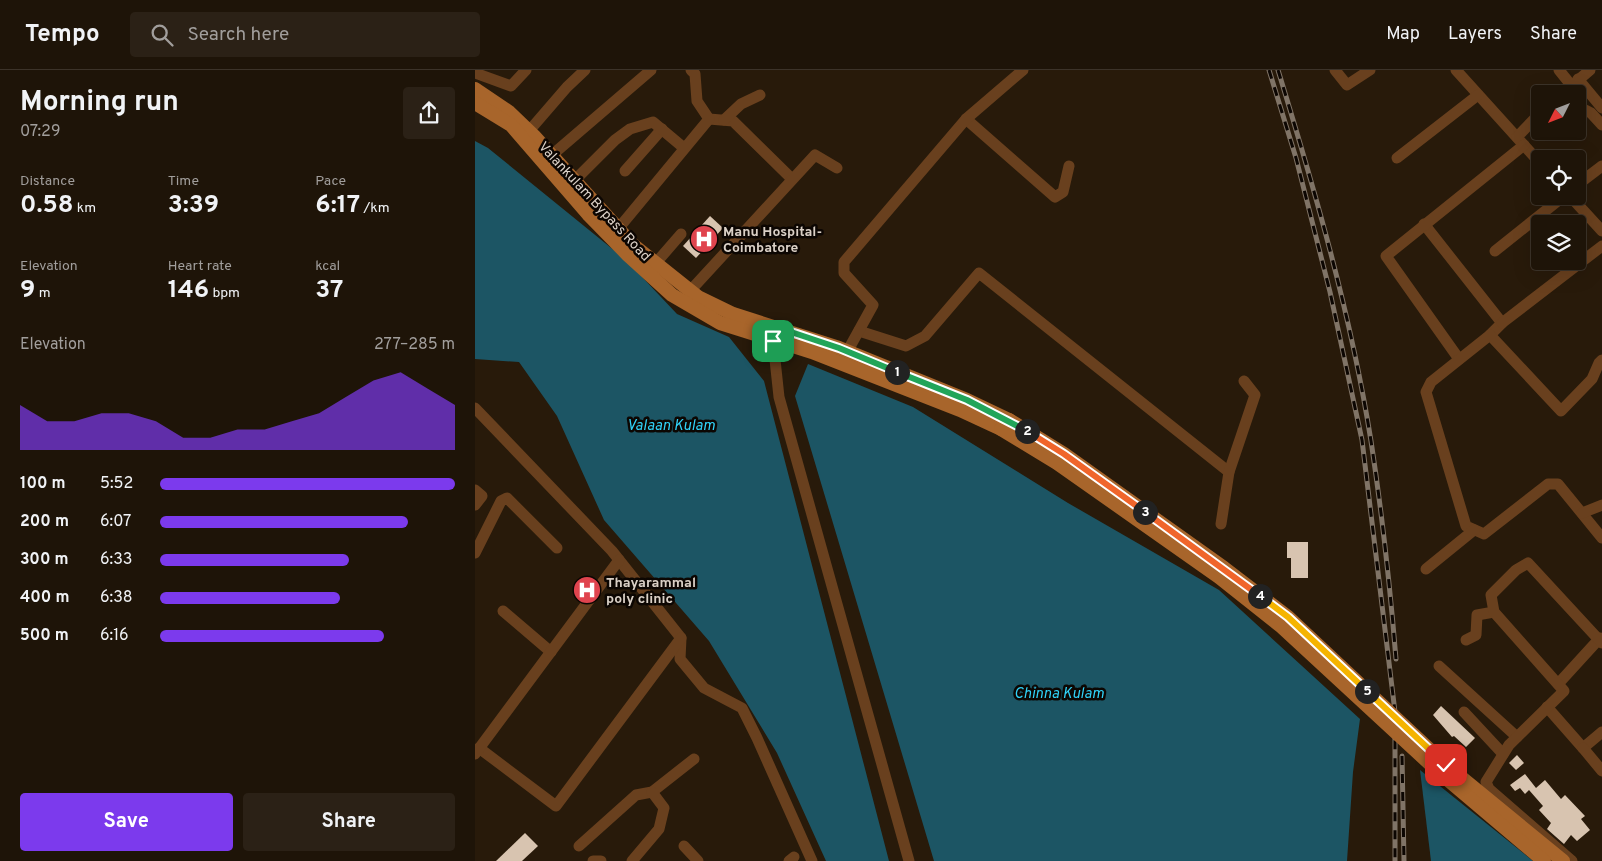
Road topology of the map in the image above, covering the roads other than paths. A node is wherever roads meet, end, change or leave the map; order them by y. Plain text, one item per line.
1 (525, 70) edge
2 (585, 70) edge
3 (651, 70) edge
4 (691, 70) edge
5 (1023, 70) edge
6 (1335, 70) edge
7 (1370, 70) edge
8 (1456, 70) edge
9 (1559, 70) edge
10 (1590, 70) edge
11 (475, 73) edge
12 (1575, 82) junction
13 (1572, 85) edge
14 (475, 89) edge
15 (760, 95) dead end
16 (1478, 95) junction
17 (475, 103) edge
18 (1602, 108) edge
19 (1586, 110) edge
20 (709, 119) junction
21 (966, 119) junction
22 (724, 120) junction
23 (1602, 126) edge
24 (1531, 127) edge
25 (662, 129) junction
26 (529, 131) junction
27 (1521, 141) junction
28 (684, 148) junction
29 (1531, 153) edge
30 (551, 155) junction
31 (1397, 158) dead end
32 (1069, 166) dead end
33 (1602, 166) edge
34 (837, 168) dead end
35 (625, 171) dead end
36 (1586, 178) edge
37 (792, 179) junction
38 (574, 180) junction
39 (1553, 205) edge
40 (1578, 205) edge
41 (1424, 224) junction
42 (618, 229) junction
43 (1602, 231) edge
44 (681, 234) dead end
45 (1602, 246) edge
46 (1495, 251) dead end
47 (655, 264) junction
48 (690, 291) junction
49 (1502, 323) junction
50 (859, 331) junction
51 (775, 334) junction
52 (1490, 334) junction
53 (847, 352) junction
54 (1459, 359) junction
55 (1602, 360) edge
56 (1245, 381) dead end
57 (475, 408) edge
58 (1005, 425) junction
59 (1229, 472) junction
60 (475, 490) edge
61 (475, 505) edge
62 (1602, 505) edge
63 (1582, 513) junction
64 (1221, 524) dead end
65 (1474, 530) junction
66 (1602, 538) edge
67 (557, 548) dead end
68 (475, 553) edge
69 (619, 560) junction
70 (1425, 570) dead end
71 (503, 611) dead end
72 (1493, 612) junction
73 (681, 638) junction
74 (1466, 640) dead end
75 (1601, 640) edge
76 (551, 652) junction
77 (1439, 666) dead end
78 (1558, 684) junction
79 (1547, 707) junction
80 (1464, 712) dead end
81 (1602, 732) edge
82 (1517, 737) junction
83 (1583, 748) junction
84 (477, 751) edge
85 (1503, 754) junction
86 (694, 759) dead end
87 (1602, 771) edge
88 (652, 792) junction
89 (579, 846) dead end
90 (684, 846) dead end
91 (593, 861) edge
92 (601, 861) edge
93 (632, 861) edge
94 (698, 861) edge
95 (812, 861) edge
96 (909, 861) edge
97 (1544, 861) edge
98 (1563, 861) edge
99 (1572, 861) edge

1 - 11 street
2 - 26 street
3 - 30 street
4 - 20 street
5 - 21 street
6 - 7 street
8 - 16 street
9 - 12 street
10 - 12 street
12 - 13 street
12 - 18 street
14 - 26 main road, Valankulam Bypass Road
15 - 22 street
16 - 27 street
16 - 31 street
17 - 51 main road, Valankulam Bypass Road
19 - 23 street
20 - 22 street
20 - 28 street
21 - 32 street
21 - 50 street
22 - 37 street
24 - 27 street
25 - 28 street
25 - 35 street
25 - 38 street
26 - 30 main road, Valankulam Bypass Road
27 - 29 street
27 - 41 street
28 - 42 street
30 - 38 main road, Valankulam Bypass Road
33 - 36 street
34 - 37 street
37 - 48 street
38 - 42 main road, Valankulam Bypass Road
39 - 46 street
40 - 43 street
41 - 49 street
41 - 54 street
42 - 47 main road, Valankulam Bypass Road
44 - 47 street
45 - 49 street
47 - 48 main road, Valankulam Bypass Road
48 - 51 main road, Valankulam Bypass Road
49 - 52 street
50 - 53 street
50 - 59 street
51 - 53 main road
51 - 58 main road
51 - 96 street
52 - 54 street
52 - 55 street
53 - 58 main road
54 - 65 street
56 - 59 street
57 - 69 street
58 - 97 main road, bridge
58 - 98 main road, bridge
59 - 64 street
60 - 61 street
62 - 63 street
63 - 65 street
63 - 66 street
65 - 70 street
67 - 68 street
69 - 73 street
69 - 76 street
71 - 76 street
72 - 74 street
72 - 75 street
72 - 78 street
73 - 84 street
73 - 95 street
75 - 78 street
76 - 84 street
77 - 82 street
78 - 79 street
79 - 82 street
79 - 83 street
80 - 85 street
81 - 83 street
82 - 85 street
83 - 87 street
85 - 99 street
86 - 88 street
88 - 89 street
88 - 93 street
90 - 94 street
91 - 92 street

